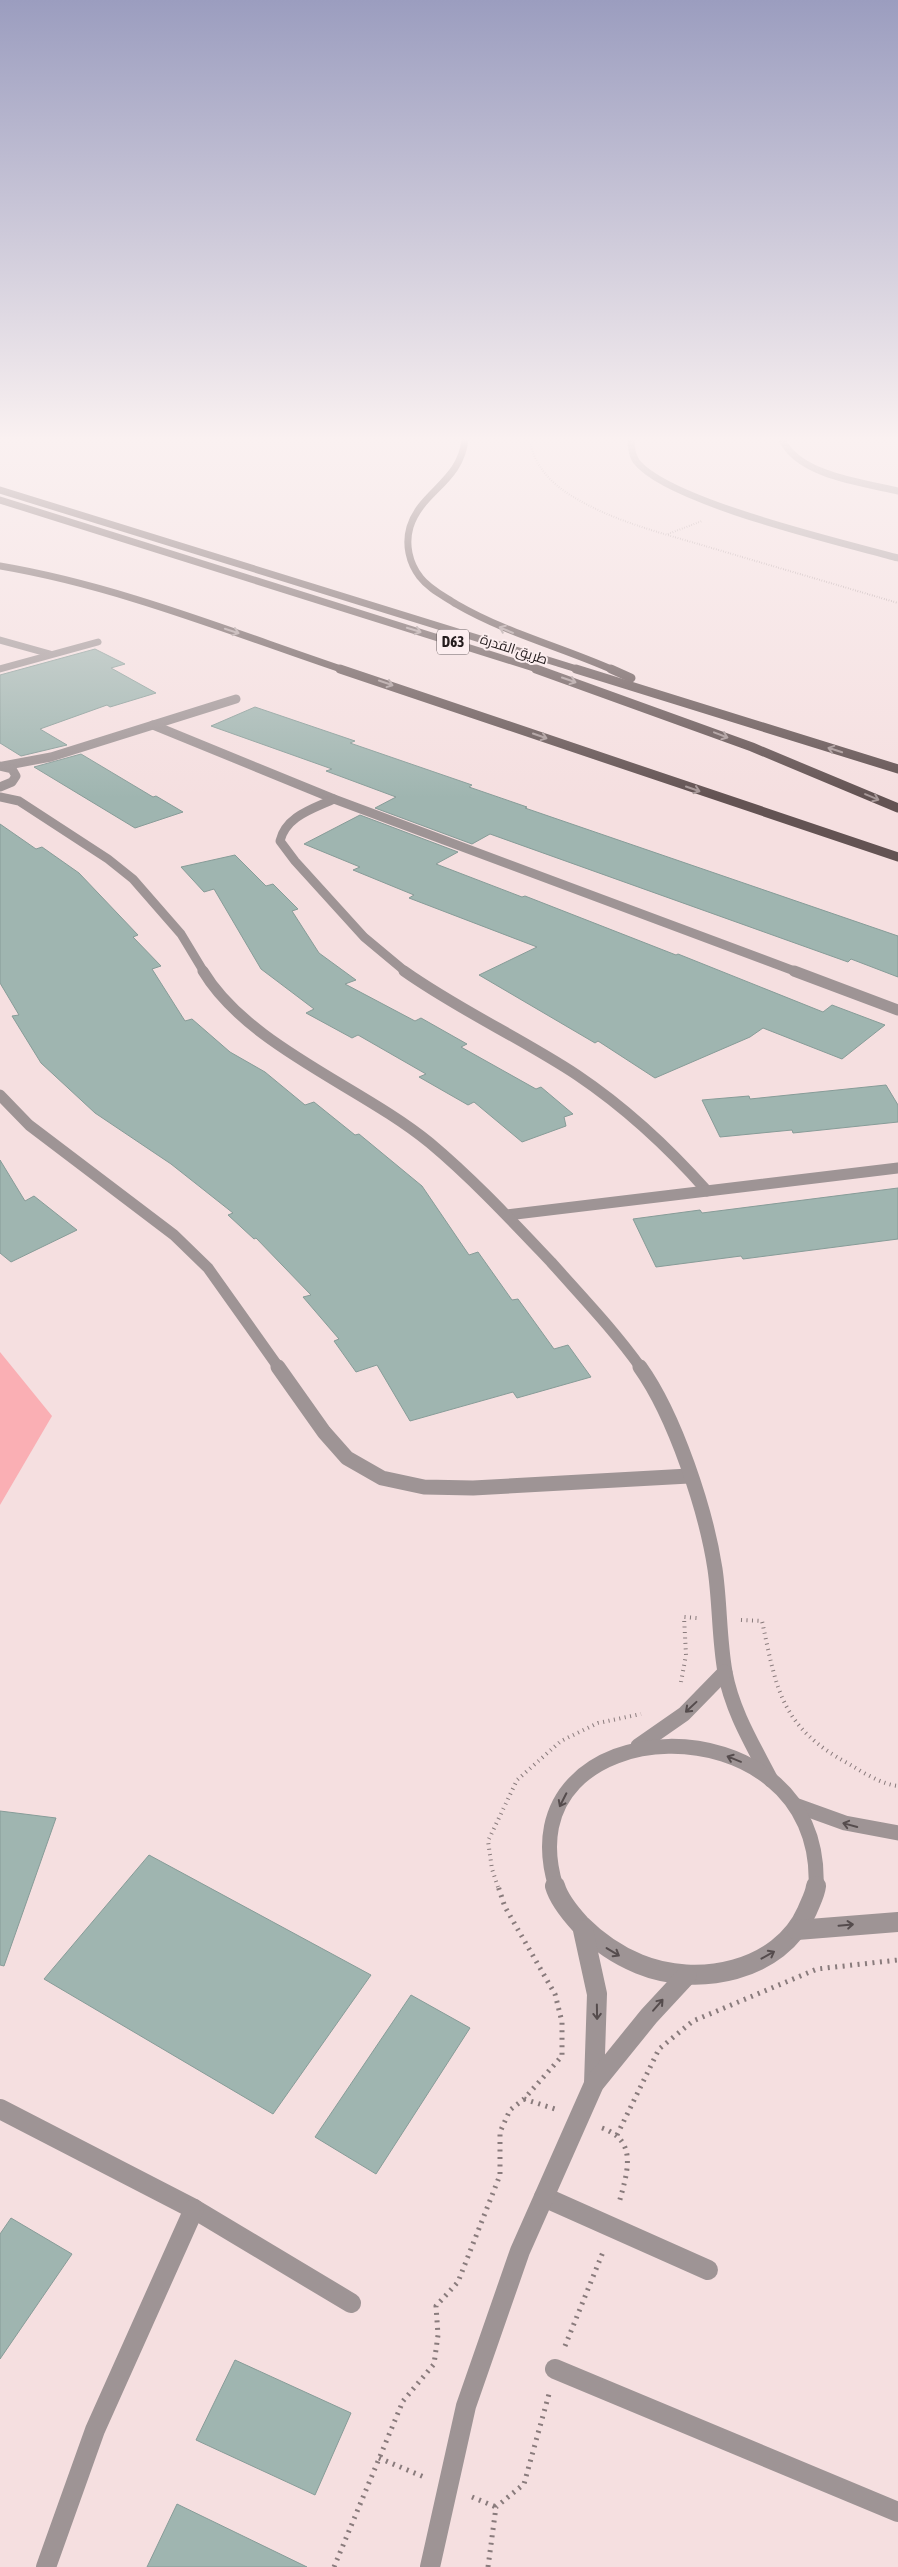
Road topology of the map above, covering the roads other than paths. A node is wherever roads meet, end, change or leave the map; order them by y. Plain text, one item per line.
1 (187, 559) edge
2 (222, 559) edge
3 (412, 559) edge
4 (0, 566) edge
5 (0, 640) edge
6 (98, 642) dead end
7 (50, 654) junction
8 (0, 669) edge
9 (664, 696) junction
10 (236, 699) dead end
11 (153, 725) junction
12 (51, 757) junction
13 (2, 766) edge
14 (898, 769) edge
15 (14, 778) junction
16 (0, 787) edge
17 (0, 797) edge
18 (334, 799) junction
19 (19, 801) junction
20 (898, 808) edge
21 (898, 857) edge
22 (898, 1010) edge
23 (0, 1095) edge
24 (898, 1168) edge
25 (707, 1191) junction
26 (507, 1215) junction
27 (690, 1476) junction
28 (725, 1672) junction
29 (632, 1750) junction
30 (771, 1780) junction
31 (795, 1805) junction
32 (898, 1833) edge
33 (898, 1922) edge
34 (583, 1930) junction
35 (797, 1930) junction
36 (687, 1975) junction
37 (594, 2084) junction
38 (0, 2109) edge
39 (544, 2197) junction
40 (194, 2209) junction
41 (708, 2270) dead end
42 (351, 2303) dead end
43 (556, 2369) road end
44 (898, 2512) edge
45 (46, 2567) edge
46 (430, 2567) edge

1 -> 20 main road, طريق القدرة / D63
2 - 9 main road, طريق القدرة / D63
9 -> 3 main road
4 -> 21 main road
5 - 7 street
6 - 7 street
7 - 8 street
14 -> 9 main road, طريق القدرة / D63
10 - 11 street
11 - 12 street
11 - 18 street
12 - 13 street
12 - 15 street
13 - 15 street
15 - 16 street
15 - 19 street
17 - 19 street
18 - 22 street
18 - 25 street
19 - 26 street
23 - 27 street
24 - 25 street
25 - 26 street
26 - 27 street
27 - 28 street
28 -> 29 street
28 - 30 street
30 -> 29 street
29 -> 34 street
30 - 31 street
32 -> 31 street
31 - 35 street
35 -> 33 street
34 -> 36 street
34 -> 37 street
36 -> 35 street
37 -> 36 street
37 - 39 street
38 - 40 street
39 - 41 street
39 - 46 street
40 - 42 street
40 - 45 street
43 - 44 street

